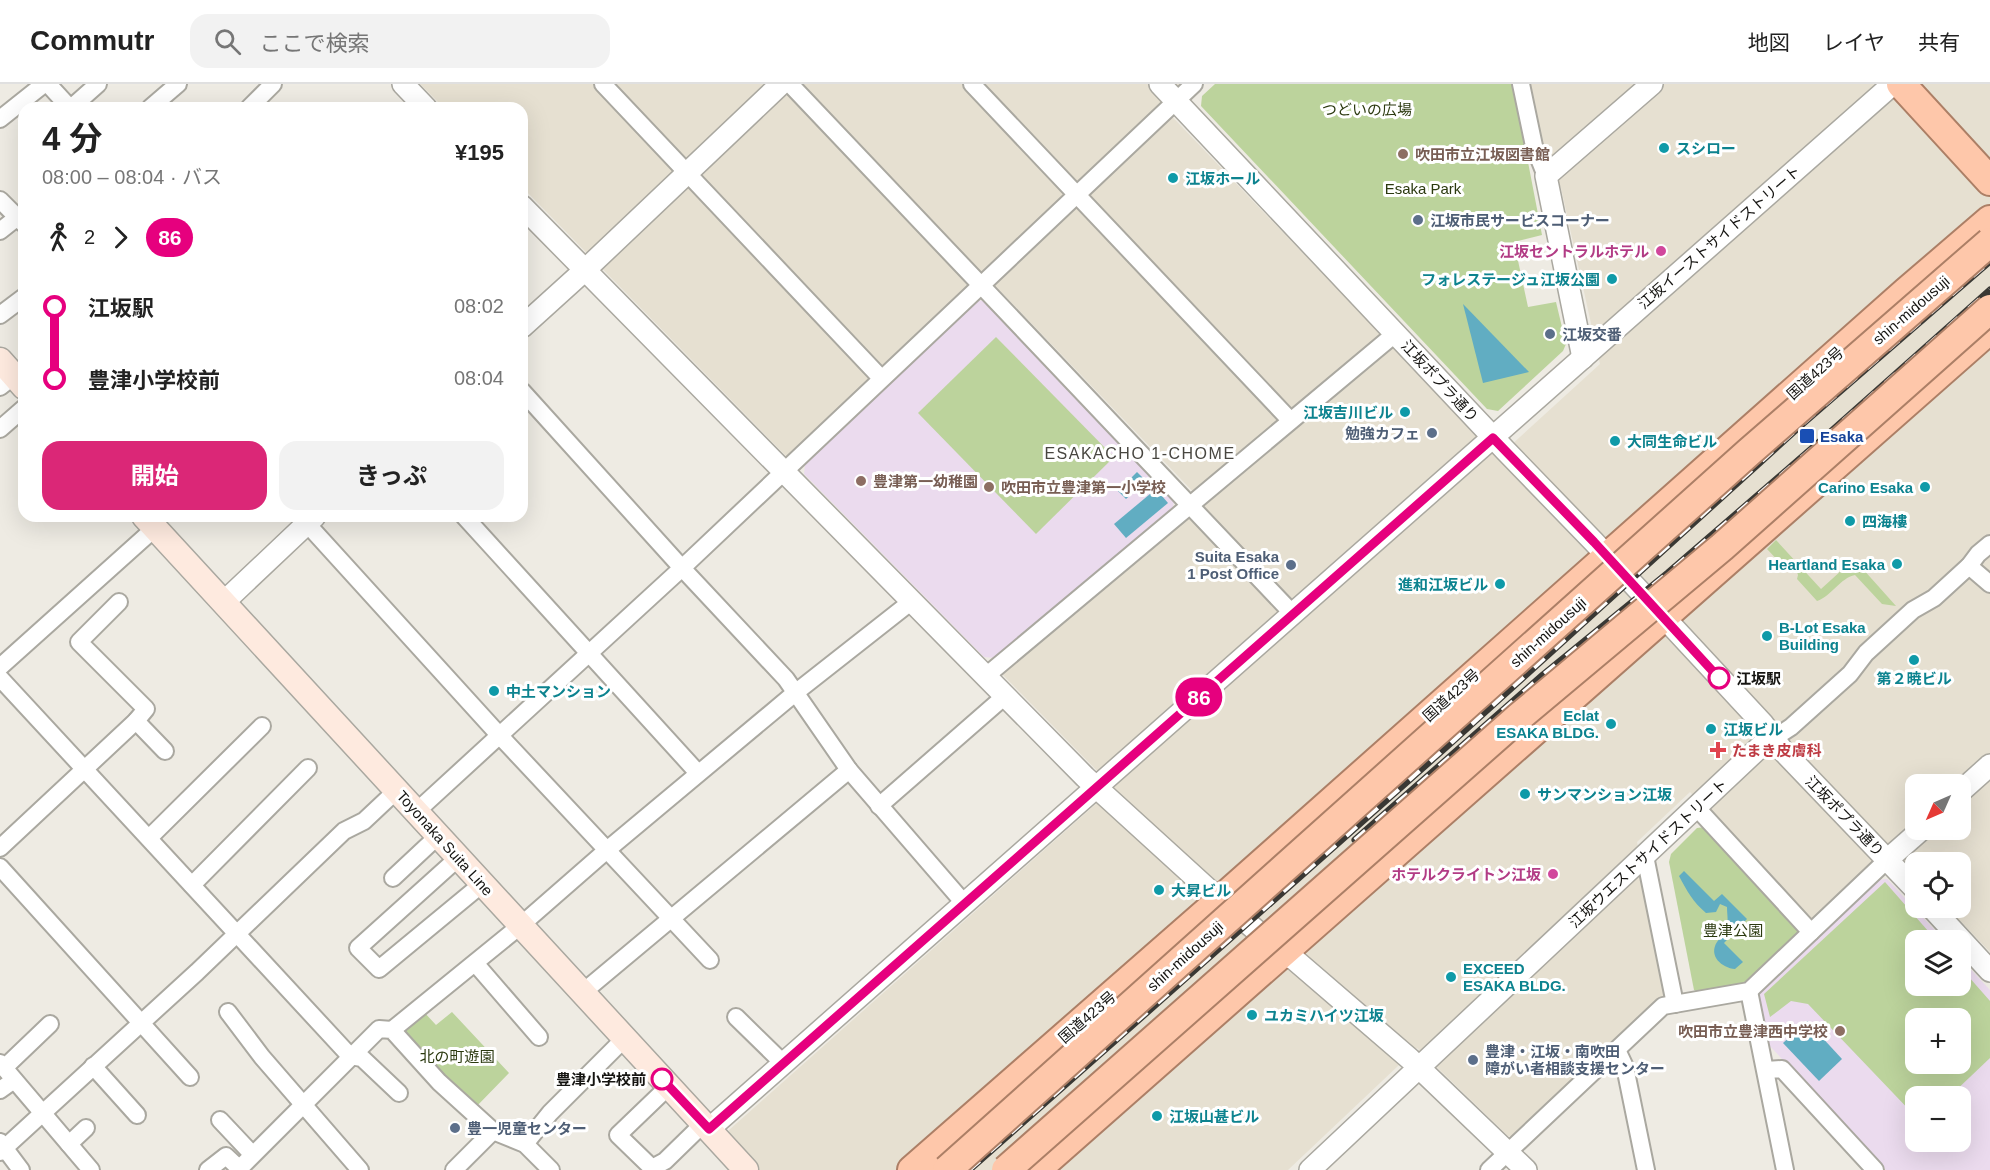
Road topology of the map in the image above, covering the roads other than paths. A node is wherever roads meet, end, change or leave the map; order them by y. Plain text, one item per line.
1 (46, 84) edge
2 (98, 84) edge
3 (178, 84) edge
4 (273, 84) edge
5 (403, 84) edge
6 (603, 84) edge
7 (781, 84) edge
8 (789, 84) edge
9 (972, 84) edge
10 (1160, 84) edge
11 (1194, 84) edge
12 (1521, 84) edge
13 (1652, 84) edge
14 (1893, 84) edge
15 (1900, 84) edge
16 (1176, 101) junction
17 (22, 102) edge
18 (64, 102) edge
19 (77, 102) edge
20 (157, 102) edge
21 (258, 102) edge
22 (420, 102) edge
23 (18, 105) edge
24 (0, 118) edge
25 (688, 173) junction
26 (1546, 176) junction
27 (1990, 181) edge
28 (1076, 194) junction
29 (0, 200) edge
30 (528, 212) edge
31 (18, 215) edge
32 (18, 220) edge
33 (1990, 220) edge
34 (0, 231) edge
35 (1990, 242) edge
36 (1990, 251) edge
37 (585, 270) junction
38 (981, 285) junction
39 (1906, 292) junction
40 (18, 302) edge
41 (1990, 309) edge
42 (0, 315) edge
43 (528, 322) edge
44 (1990, 329) edge
45 (1396, 333) junction
46 (1583, 358) junction
47 (881, 378) junction
48 (528, 398) edge
49 (18, 413) edge
50 (1290, 420) junction
51 (0, 429) edge
52 (1493, 438) junction
53 (784, 471) junction
54 (1190, 504) junction
55 (150, 522) edge
56 (303, 522) edge
57 (311, 522) edge
58 (470, 522) edge
59 (1990, 543) edge
60 (1607, 557) junction
61 (1969, 566) junction
62 (682, 568) junction
63 (1990, 584) edge
64 (912, 601) junction
65 (119, 602) dead end
66 (224, 602) junction
67 (1293, 614) junction
68 (1663, 617) junction
69 (589, 652) junction
70 (0, 667) edge
71 (1607, 669) junction
72 (986, 676) junction
73 (0, 678) edge
74 (795, 693) junction
75 (1005, 696) junction
76 (136, 722) junction
77 (262, 726) dead end
78 (500, 736) junction
79 (1774, 738) junction
80 (1499, 744) dead end
81 (165, 751) dead end
82 (1990, 765) edge
83 (308, 768) dead end
84 (86, 769) junction
85 (849, 770) junction
86 (698, 773) junction
87 (1971, 782) edge
88 (1452, 784) dead end
89 (1097, 788) junction
90 (397, 790) junction
91 (879, 806) junction
92 (1696, 807) junction
93 (417, 811) junction
94 (439, 835) junction
95 (149, 838) junction
96 (1910, 840) edge
97 (0, 848) edge
98 (607, 850) junction
99 (1645, 856) junction
100 (458, 858) junction
101 (1389, 858) junction
102 (1887, 860) junction
103 (0, 867) edge
104 (393, 878) dead end
105 (1905, 879) edge
106 (482, 884) junction
107 (192, 885) junction
108 (1220, 900) junction
109 (964, 903) junction
110 (672, 918) junction
111 (1941, 918) edge
112 (520, 926) junction
113 (1811, 932) junction
114 (237, 934) junction
115 (1282, 952) junction
116 (710, 960) dead end
117 (475, 963) junction
118 (1990, 971) edge
119 (1749, 991) junction
120 (582, 993) junction
121 (1675, 1004) junction
122 (228, 1012) dead end
123 (736, 1017) dead end
124 (140, 1023) junction
125 (50, 1024) dead end
126 (392, 1030) junction
127 (539, 1037) dead end
128 (625, 1038) junction
129 (1617, 1050) junction
130 (350, 1056) junction
131 (783, 1063) junction
132 (93, 1066) junction
133 (1420, 1068) junction
134 (6, 1070) edge
135 (1766, 1070) junction
136 (190, 1077) dead end
137 (669, 1086) junction
138 (0, 1090) edge
139 (399, 1093) dead end
140 (302, 1104) junction
141 (43, 1112) junction
142 (136, 1115) dead end
143 (220, 1120) dead end
144 (706, 1126) junction
145 (87, 1128) dead end
146 (493, 1131) junction
147 (69, 1144) junction
148 (525, 1144) junction
149 (1, 1147) edge
150 (1508, 1152) junction
151 (252, 1154) junction
152 (21, 1170) edge
153 (91, 1170) edge
154 (208, 1170) edge
155 (239, 1170) edge
156 (360, 1170) edge
157 (454, 1170) edge
158 (551, 1170) edge
159 (746, 1170) edge
160 (912, 1170) edge
161 (947, 1170) edge
162 (1006, 1170) edge
163 (1036, 1170) edge
164 (1310, 1170) edge
165 (1489, 1170) edge
166 (1526, 1170) edge
167 (1646, 1170) edge
168 (1785, 1170) edge
169 (1875, 1170) edge

1 - 17 street
1 - 18 street
2 - 19 street
3 - 20 street
4 - 21 street
5 - 22 street
6 - 25 street
7 - 25 street
8 - 38 street
9 - 28 street
10 - 16 street, 江坂ポプラ通り
11 - 16 street
12 - 26 street
13 - 26 street
14 - 46 street, 江坂イーストサイドストリート
15 - 27 highway
16 - 28 street
16 - 45 street, 江坂ポプラ通り
23 - 24 street
25 - 37 street
25 - 47 street
26 - 46 street
28 - 38 street
28 - 50 street
29 - 31 street
30 - 37 street
32 - 34 street
33 - 39 highway, 国道423号
35 - 161 highway, shin-midousuji, bridge
36 - 39 street
37 - 43 street
37 - 53 street
38 - 47 street
38 - 54 street
39 - 60 highway, 国道423号
40 - 42 street
41 - 162 highway, bridge
44 - 68 highway
45 - 50 street
45 - 52 street, 江坂ポプラ通り
46 - 52 street, 江坂イーストサイドストリート
47 - 53 street
48 - 62 street
49 - 51 street
50 - 54 street
52 - 60 street, 江坂ポプラ通り
52 - 67 street, 江坂イーストサイドストリート
53 - 62 street
53 - 64 street
54 - 67 street
54 - 72 street
55 - 66 main road, Toyonaka Suita Line
55 - 70 street
56 - 66 street
57 - 78 street
58 - 69 street
59 - 61 street, 江坂ウエストサイドストリート
60 - 68 street, 江坂ポプラ通り
60 - 108 highway, 国道423号
61 - 63 street
61 - 79 street, 江坂ウエストサイドストリート
62 - 69 street
62 - 74 street
64 - 72 street
64 - 74 street
65 - 76 street
66 - 90 main road, Toyonaka Suita Line
67 - 89 street, 江坂イーストサイドストリート
68 - 71 highway
68 - 79 street, 江坂ポプラ通り
69 - 78 street
69 - 86 street
71 - 80 street
71 - 101 highway
72 - 75 street
73 - 84 street
74 - 85 street
74 - 86 street
75 - 89 street
75 - 91 street
76 - 81 street
76 - 84 street
77 - 95 street
78 - 93 street
78 - 98 street
79 - 92 street, 江坂ウエストサイドストリート
79 - 102 street, 江坂ポプラ通り
82 - 87 street
83 - 107 street
84 - 95 street
84 - 97 street
85 - 91 street
85 - 110 street
86 - 98 street
88 - 101 street
89 - 108 street
89 - 109 street, 江坂イーストサイドストリート
90 - 93 main road, Toyonaka Suita Line
90 - 114 street
91 - 109 street
92 - 99 street, 江坂ウエストサイドストリート
92 - 113 street
93 - 94 main road, Toyonaka Suita Line
94 - 100 main road, Toyonaka Suita Line
94 - 104 street
95 - 107 street
96 - 102 street
98 - 110 street
98 - 112 street
99 - 121 street
99 - 133 street, 江坂ウエストサイドストリート
100 - 106 main road, Toyonaka Suita Line
100 - 106 street
101 - 115 highway
102 - 105 street, 江坂ポプラ通り
102 - 113 street
103 - 124 street
106 - 112 main road, Toyonaka Suita Line
107 - 114 street
108 - 115 street
108 - 160 highway, 国道423号
109 - 131 street, 江坂イーストサイドストリート
110 - 116 street
110 - 120 street
111 - 118 street
112 - 117 street
112 - 120 main road, Toyonaka Suita Line
113 - 119 street
114 - 124 street
114 - 130 street
115 - 133 street
115 - 163 highway
117 - 126 street
117 - 127 street
119 - 121 street
119 - 135 street
120 - 128 main road, Toyonaka Suita Line
121 - 129 street
122 - 140 street
123 - 131 street
124 - 132 street
124 - 136 street
125 - 134 street
126 - 130 street
126 - 146 street
128 - 137 main road, Toyonaka Suita Line
128 - 148 street
129 - 150 street
129 - 167 street
130 - 139 street
130 - 140 street
131 - 144 street, 江坂イーストサイドストリート
132 - 141 street
132 - 142 street
133 - 150 street
133 - 164 street, 江坂ウエストサイドストリート
134 - 138 street
134 - 141 street
135 - 168 street
135 - 169 street
137 - 144 main road, Toyonaka Suita Line
137 - 144 street
140 - 151 street
140 - 156 street
141 - 147 street
141 - 149 street
143 - 151 street
144 - 159 main road, Toyonaka Suita Line
145 - 147 street
146 - 148 street
146 - 157 street
147 - 153 street
148 - 158 street
149 - 152 street
150 - 165 street
150 - 166 street
151 - 155 street
154 - 155 street

